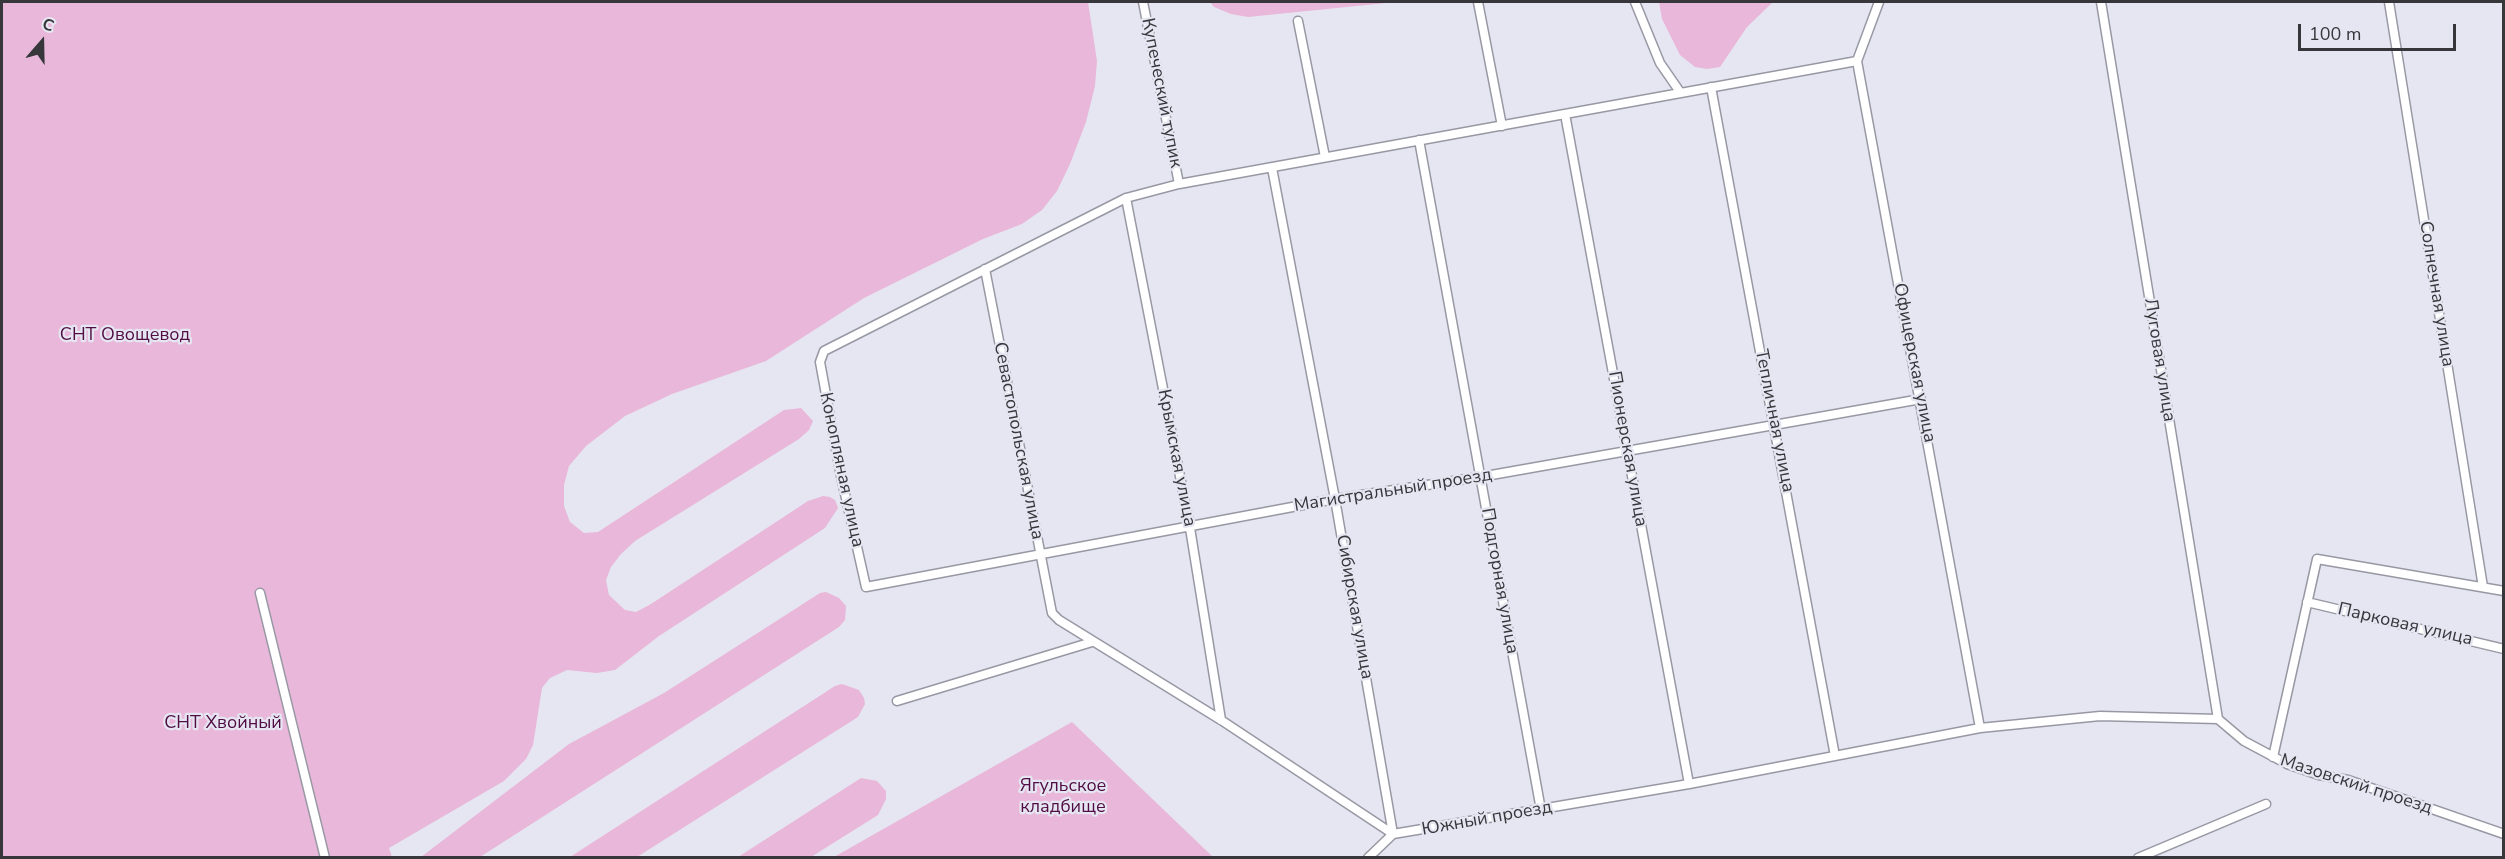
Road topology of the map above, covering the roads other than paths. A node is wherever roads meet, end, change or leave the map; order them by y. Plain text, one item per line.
1 (1143, 2) edge
2 (1479, 2) edge
3 (1635, 2) edge
4 (1879, 2) edge
5 (2101, 2) edge
6 (2389, 2) edge
7 (1298, 21) dead end
8 (1857, 61) junction
9 (1711, 87) junction
10 (1680, 92) junction
11 (1565, 114) junction
12 (1502, 126) junction
13 (1419, 140) junction
14 (1325, 157) junction
15 (1272, 168) junction
16 (1179, 184) junction
17 (1126, 198) junction
18 (986, 269) junction
19 (1921, 399) junction
20 (1775, 424) junction
21 (1628, 450) junction
22 (1480, 477) junction
23 (1335, 499) junction
24 (1190, 528) junction
25 (1040, 556) junction
26 (866, 587) joint
27 (2483, 587) junction
28 (2504, 591) edge
29 (260, 593) dead end
30 (2307, 602) junction
31 (1092, 642) junction
32 (2504, 649) edge
33 (897, 701) dead end
34 (2218, 719) junction
35 (1221, 720) junction
36 (1980, 728) junction
37 (1835, 756) junction
38 (2273, 757) junction
39 (1689, 784) junction
40 (2266, 804) dead end
41 (1541, 810) junction
42 (1393, 834) junction
43 (2504, 834) edge
44 (324, 858) edge
45 (1368, 858) edge
46 (2138, 858) edge

1 - 16 street, Купеческий тупик
2 - 12 street
3 - 10 street
4 - 8 street
5 - 34 street, Луговая улица
6 - 27 street, Солнечная улица
7 - 14 street
8 - 9 street
8 - 19 street, Офицерская улица
9 - 10 street
9 - 20 street, Тепличная улица
10 - 11 street
11 - 12 street
11 - 21 street, Пионерская улица
12 - 13 street
13 - 14 street
13 - 22 street, Подгорная улица
14 - 15 street
15 - 16 street
15 - 23 street, Сибирская улица
16 - 17 street
17 - 18 street
17 - 24 street, Крымская улица
18 - 25 street, Севастопольская улица
18 - 26 street, Конопляная улица
19 - 20 street, Магистральный проезд
19 - 36 street, Офицерская улица
20 - 21 street, Магистральный проезд
20 - 37 street, Тепличная улица
21 - 22 street, Магистральный проезд
21 - 39 street, Пионерская улица
22 - 23 street, Магистральный проезд
22 - 41 street, Подгорная улица
23 - 24 street, Магистральный проезд
23 - 42 street, Сибирская улица
24 - 25 street, Магистральный проезд
24 - 35 street, Крымская улица
25 - 26 street, Магистральный проезд
25 - 31 street, Севастопольская улица
27 - 28 street
27 - 30 street
29 - 44 street
30 - 32 street, Парковая улица
30 - 38 street
31 - 33 street
31 - 35 street
34 - 36 street, Южный проезд
34 - 38 street, Мазовский проезд
35 - 42 street
36 - 37 street, Южный проезд
37 - 39 street, Южный проезд
38 - 43 street, Мазовский проезд
39 - 41 street, Южный проезд
40 - 46 street
41 - 42 street, Южный проезд
42 - 45 street

